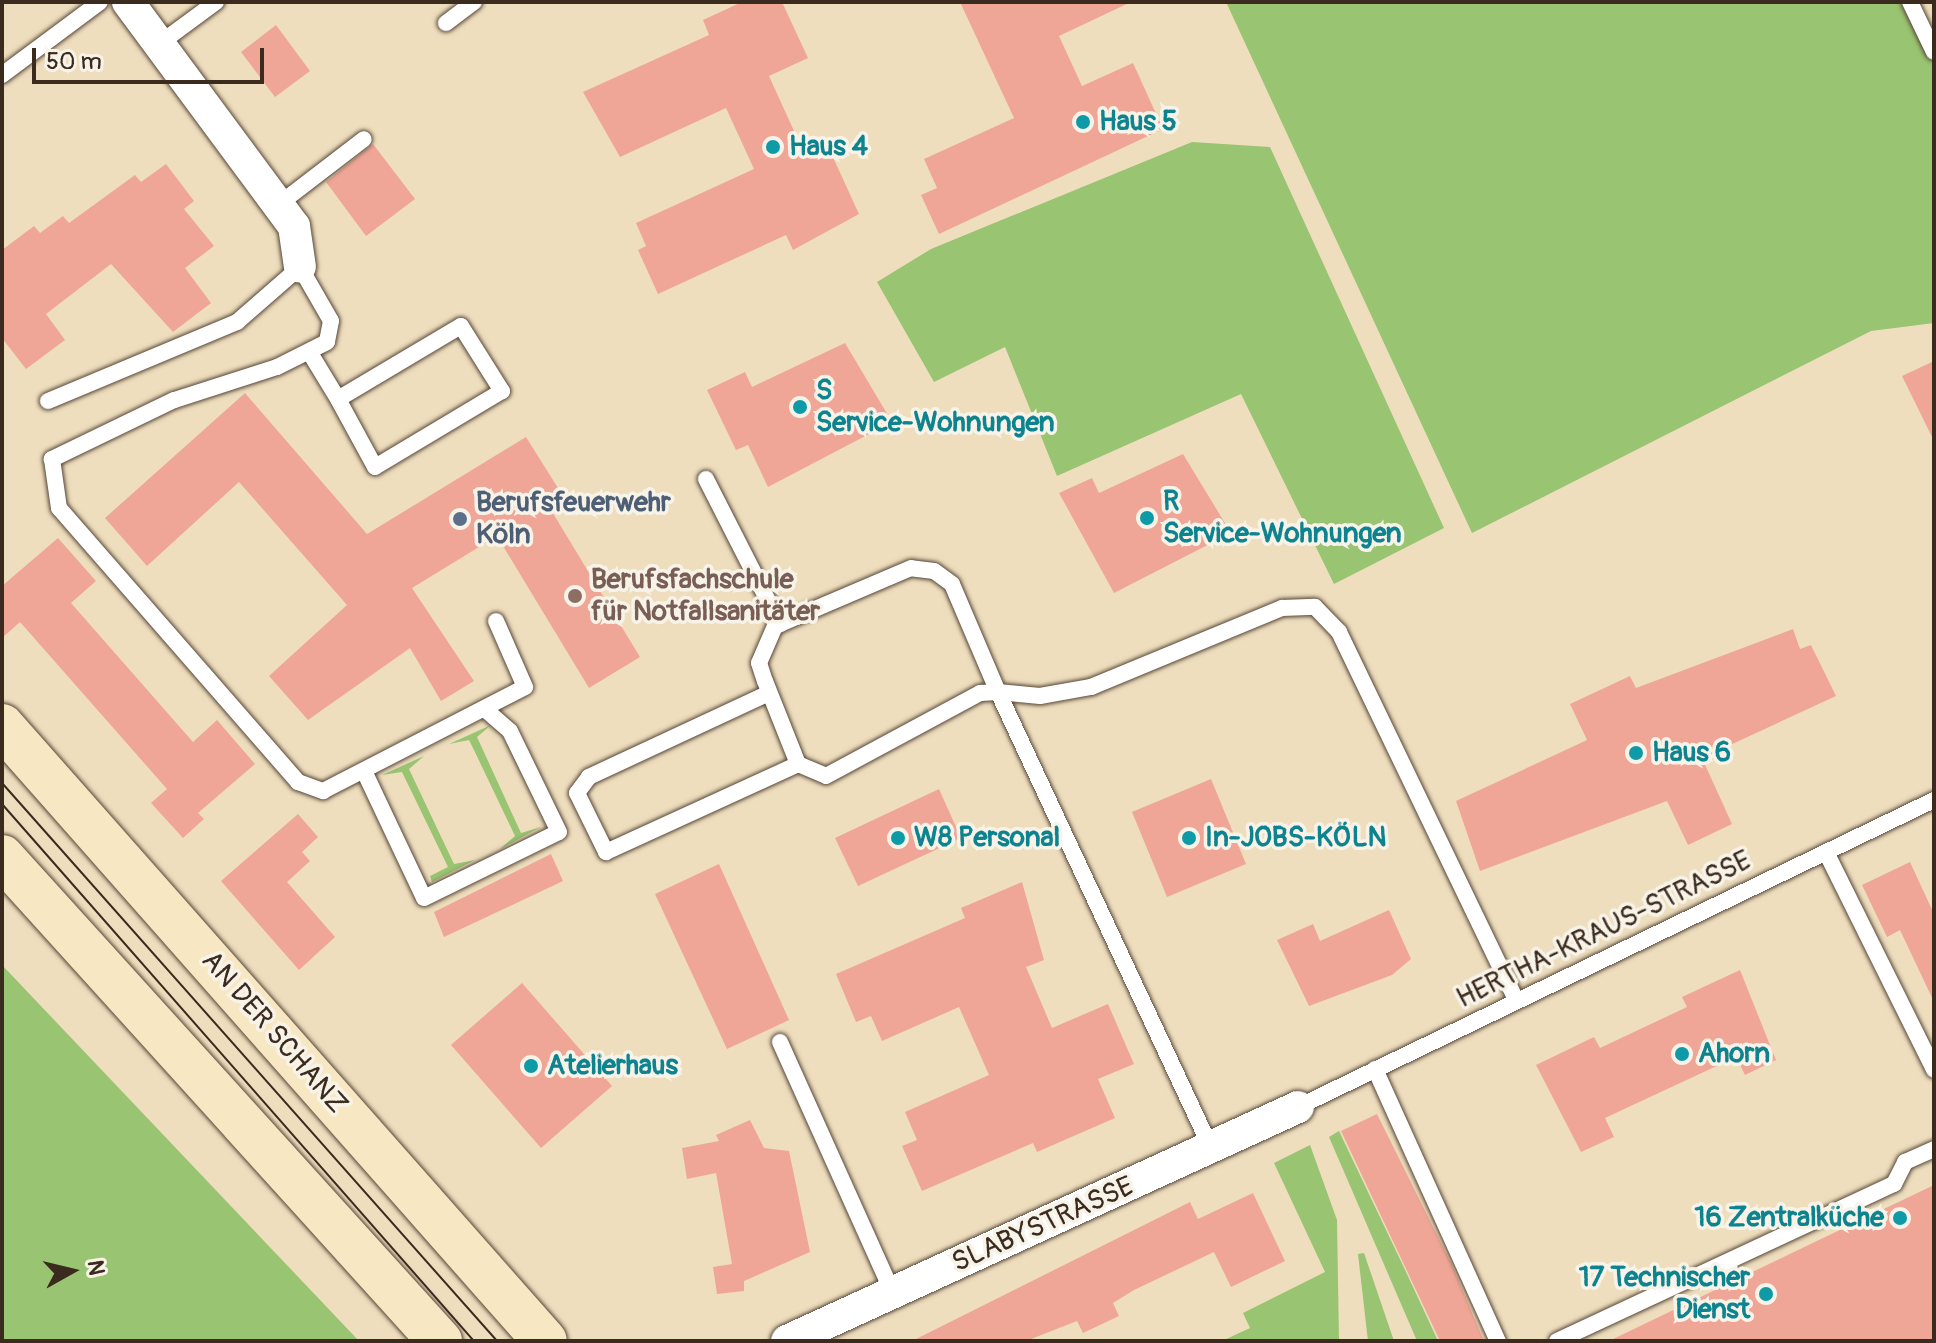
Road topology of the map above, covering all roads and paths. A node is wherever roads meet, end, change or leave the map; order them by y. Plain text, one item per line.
1 (100, 2) edge
2 (128, 2) edge
3 (216, 2) edge
4 (474, 2) edge
5 (1910, 2) edge
6 (446, 23) dead end
7 (159, 44) junction
8 (1934, 52) edge
9 (2, 75) edge
10 (364, 139) dead end
11 (278, 205) junction
12 (300, 267) junction
13 (310, 353) junction
14 (338, 399) junction
15 (48, 401) dead end
16 (706, 479) dead end
17 (496, 621) dead end
18 (780, 624) junction
19 (998, 692) junction
20 (769, 693) junction
21 (486, 710) junction
22 (2, 726) edge
23 (798, 764) junction
24 (364, 771) junction
25 (1934, 800) edge
26 (1826, 852) junction
27 (2, 857) edge
28 (1516, 1000) junction
29 (780, 1042) dead end
30 (1375, 1069) junction
31 (1934, 1070) edge
32 (1298, 1107) joint
33 (1211, 1148) junction
34 (1934, 1149) edge
35 (893, 1293) junction
36 (440, 1341) edge
37 (545, 1341) edge
38 (787, 1341) edge
39 (1498, 1341) edge
40 (1557, 1341) edge

1 - 9 lane
2 - 7 street
3 - 7 lane
4 - 6 lane
5 - 8 lane
7 - 11 street
10 - 11 lane
11 - 12 street
12 - 13 lane
12 - 15 lane
13 - 14 lane
13 - 24 lane
14 - 14 lane
16 - 18 lane
17 - 21 lane
18 - 19 lane
18 - 20 lane
19 - 23 lane
19 - 28 lane
19 - 33 lane
20 - 23 lane
20 - 23 lane
21 - 24 lane
21 - 24 lane
22 - 37 main road, AN DER SCHANZ
25 - 26 lane, HERTHA-KRAUS-STRASSE
26 - 28 lane, HERTHA-KRAUS-STRASSE
26 - 31 lane
27 - 36 main road
28 - 30 lane, HERTHA-KRAUS-STRASSE
29 - 35 lane
30 - 32 lane, HERTHA-KRAUS-STRASSE
30 - 39 lane
32 - 33 street, SLABYSTRASSE
33 - 35 street, SLABYSTRASSE
34 - 40 lane
35 - 38 street, SLABYSTRASSE

